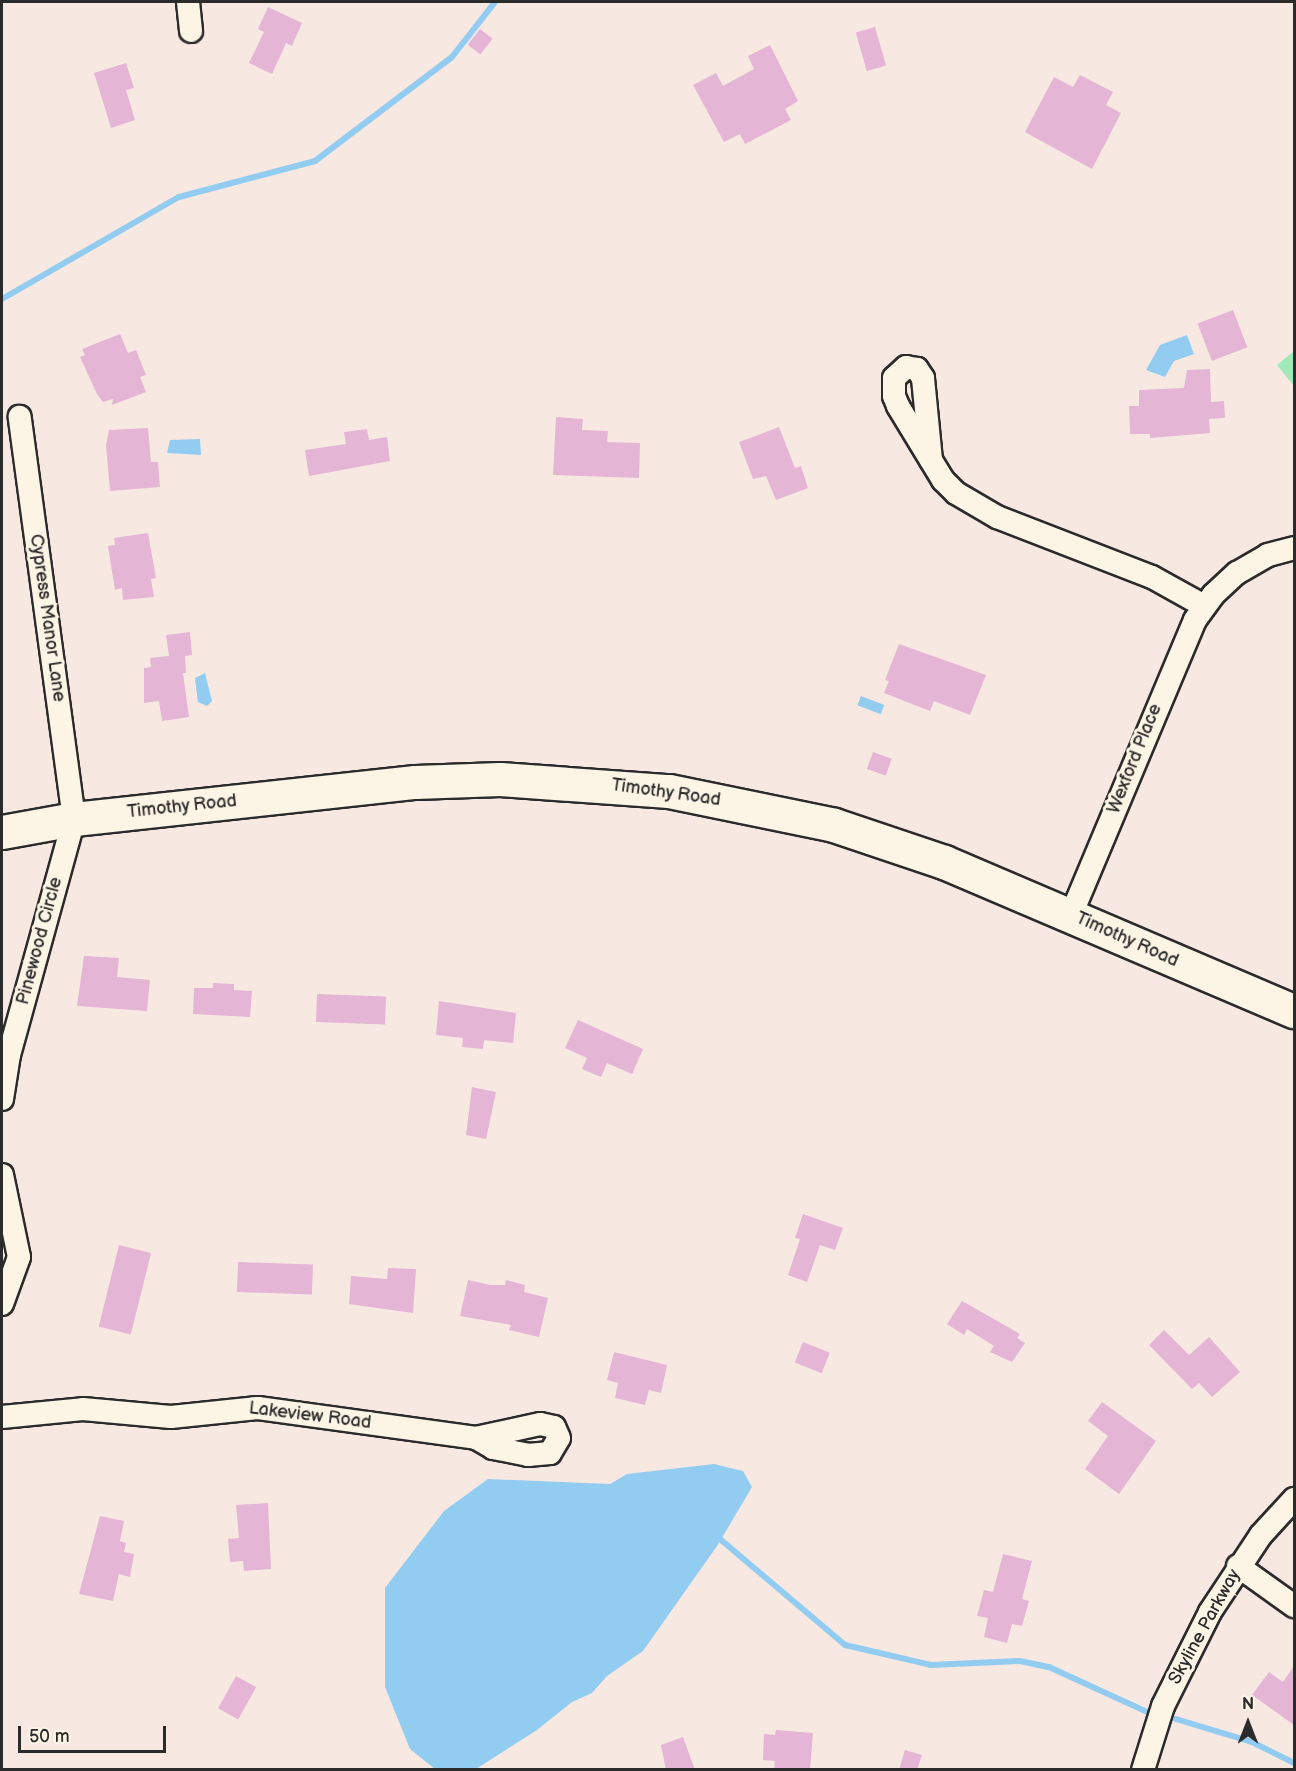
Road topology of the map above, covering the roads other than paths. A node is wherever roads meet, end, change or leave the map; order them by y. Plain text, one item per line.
1 (188, 2) edge
2 (191, 31) dead end
3 (20, 417) dead end
4 (931, 460) dead end
5 (1294, 548) edge
6 (1204, 606) junction
7 (74, 819) junction
8 (2, 832) edge
9 (1071, 915) junction
10 (1294, 1011) edge
11 (2, 1099) edge
12 (2, 1175) edge
13 (2, 1304) edge
14 (2, 1417) edge
15 (476, 1438) dead end
16 (1294, 1499) edge
17 (1238, 1566) junction
18 (1294, 1606) edge
19 (1143, 1770) edge

1 - 2 street
3 - 7 street, Cypress Manor Lane
4 - 6 street
5 - 6 street, Wexford Place
6 - 9 street, Wexford Place
7 - 8 main road, Timothy Road
7 - 9 main road, Timothy Road
7 - 11 street, Pinewood Circle
9 - 10 main road, Timothy Road
12 - 13 street
14 - 15 street, Lakeview Road
16 - 17 street, Skyline Parkway
17 - 18 street
17 - 19 street, Skyline Parkway

